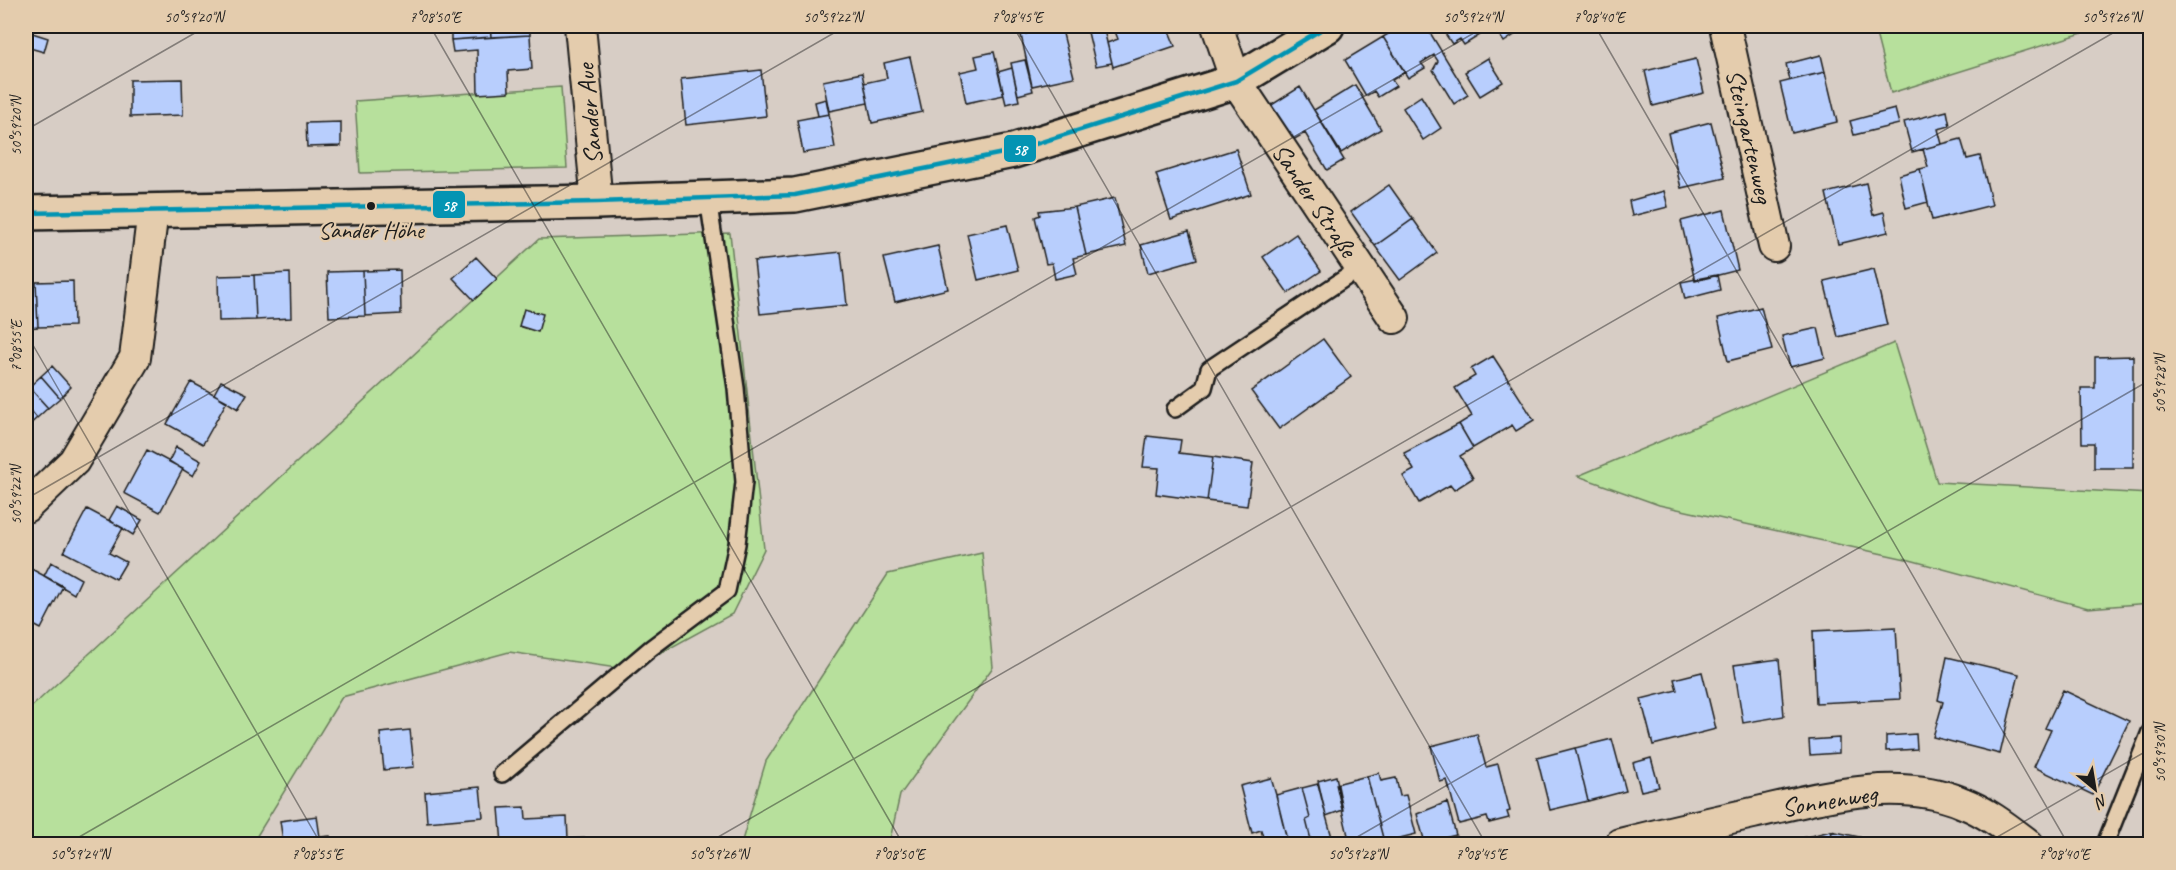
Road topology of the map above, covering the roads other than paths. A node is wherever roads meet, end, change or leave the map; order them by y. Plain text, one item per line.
1 (580, 26) edge
2 (1217, 26) edge
3 (1328, 26) edge
4 (1725, 26) edge
5 (1236, 81) junction
6 (708, 198) junction
7 (597, 202) junction
8 (153, 210) junction
9 (26, 213) edge
10 (1774, 246) dead end
11 (1360, 268) junction
12 (1394, 318) dead end
13 (1175, 409) dead end
14 (26, 507) edge
15 (2151, 732) edge
16 (502, 774) dead end
17 (1620, 844) edge
18 (2028, 844) edge
19 (2105, 844) edge

1 - 7 street, Sander Aue
2 - 5 street, Sander Straße
3 - 5 main road
4 - 10 street, Steingartenweg
5 - 6 main road
5 - 11 street, Sander Straße
6 - 7 main road
6 - 16 lane
7 - 8 main road
8 - 9 main road
8 - 14 street
11 - 12 street, Sander Straße
11 - 13 lane
15 - 19 lane
17 - 18 street, Sonnenweg

